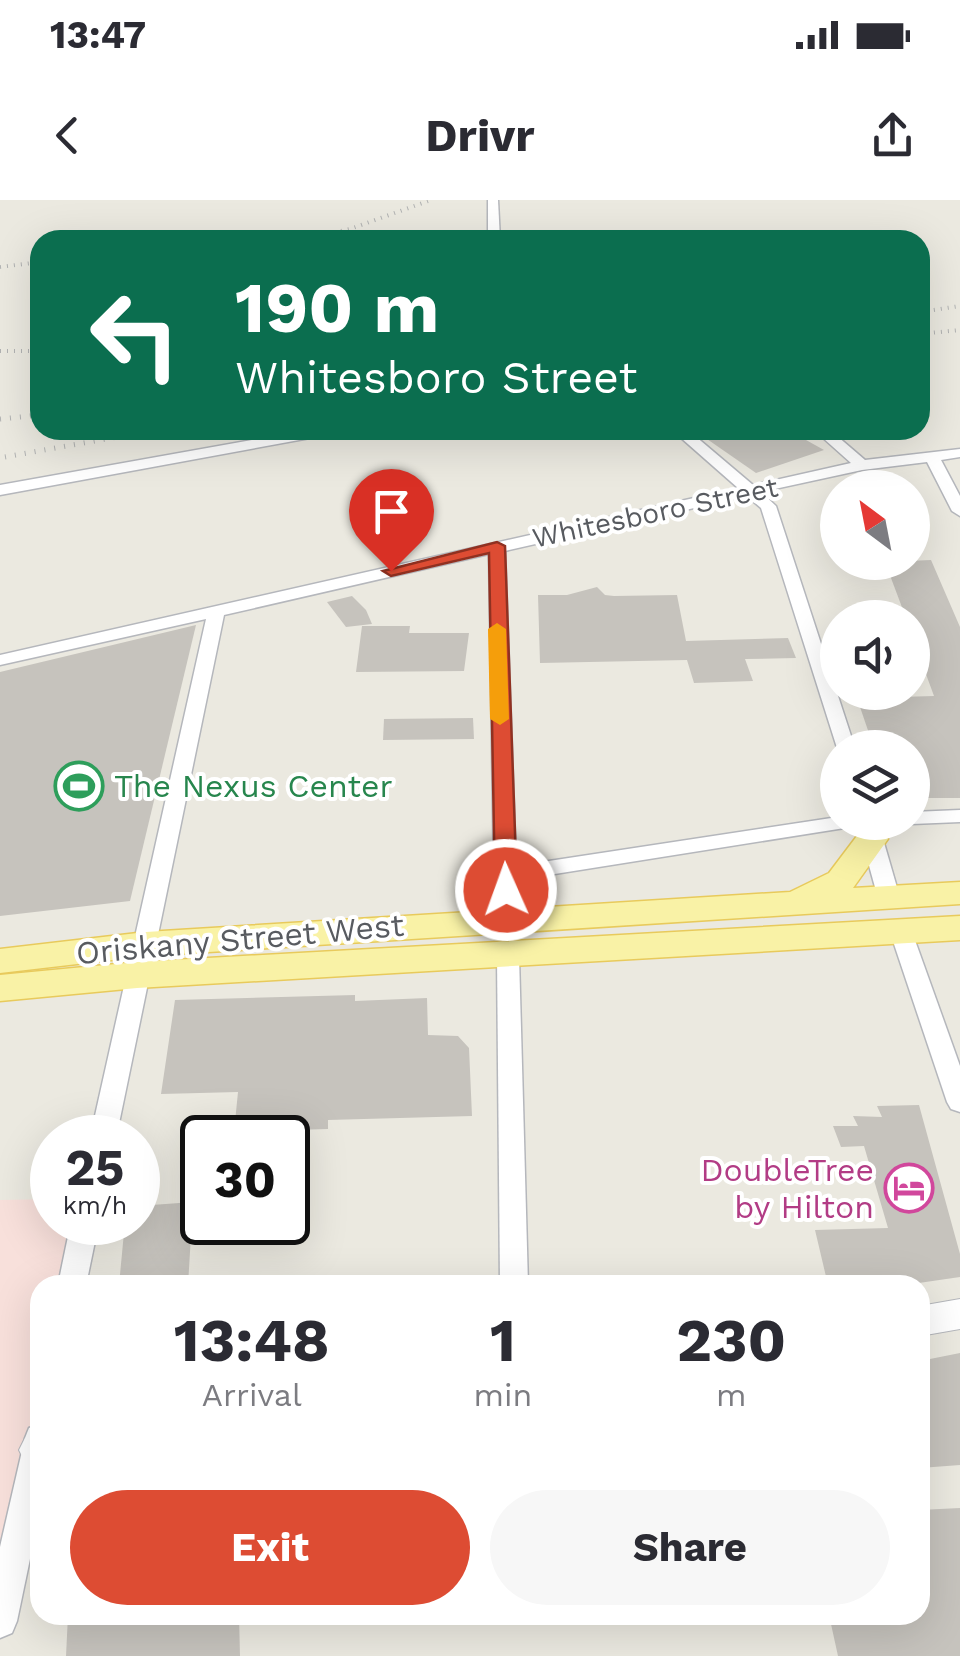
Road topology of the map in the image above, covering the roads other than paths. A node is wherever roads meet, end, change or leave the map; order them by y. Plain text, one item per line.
1 (493, 200) edge
2 (494, 230) edge
3 (277, 440) edge
4 (691, 440) edge
5 (833, 440) edge
6 (960, 453) edge
7 (930, 455) junction
8 (862, 465) junction
9 (0, 490) edge
10 (755, 491) junction
11 (960, 511) edge
12 (497, 546) junction
13 (216, 611) junction
14 (0, 660) edge
15 (839, 730) edge
16 (960, 816) edge
17 (930, 817) edge
18 (820, 833) edge
19 (856, 840) edge
20 (866, 840) edge
21 (506, 875) junction
22 (960, 893) edge
23 (889, 898) junction
24 (786, 904) junction
25 (507, 919) junction
26 (960, 928) edge
27 (901, 932) junction
28 (770, 940) junction
29 (508, 956) junction
30 (141, 959) junction
31 (0, 961) edge
32 (0, 988) edge
33 (960, 1102) edge
34 (108, 1115) edge
35 (80, 1245) edge
36 (74, 1275) edge
37 (514, 1275) edge
38 (960, 1314) edge
39 (930, 1318) edge
40 (30, 1487) edge
41 (0, 1622) edge

1 - 2 street
3 - 9 street
4 - 10 street
5 - 8 street
6 - 7 street, Whitesboro Street
7 - 8 street, Whitesboro Street
7 - 11 street
8 - 10 street, Whitesboro Street
10 - 12 street, Whitesboro Street
10 - 15 street
12 - 13 street, Whitesboro Street
12 - 21 street
13 - 14 street, Whitesboro Street
13 - 30 street
16 - 17 street
18 - 21 street
19 - 24 main road
20 - 23 street
21 - 25 street
22 - 23 main road, Oriskany Street West
23 - 24 main road, Oriskany Street West
23 - 28 main road
24 - 25 main road, Oriskany Street West
25 - 30 main road, Oriskany Street West
26 - 27 main road, Oriskany Street West
27 - 28 main road, Oriskany Street West
27 - 33 street
28 - 29 main road, Oriskany Street West
29 - 30 main road, Oriskany Street West
29 - 37 street
30 - 31 main road, Oriskany Street West
30 - 32 main road, Oriskany Street West
30 - 34 street
35 - 36 street
38 - 39 street
40 - 41 street

